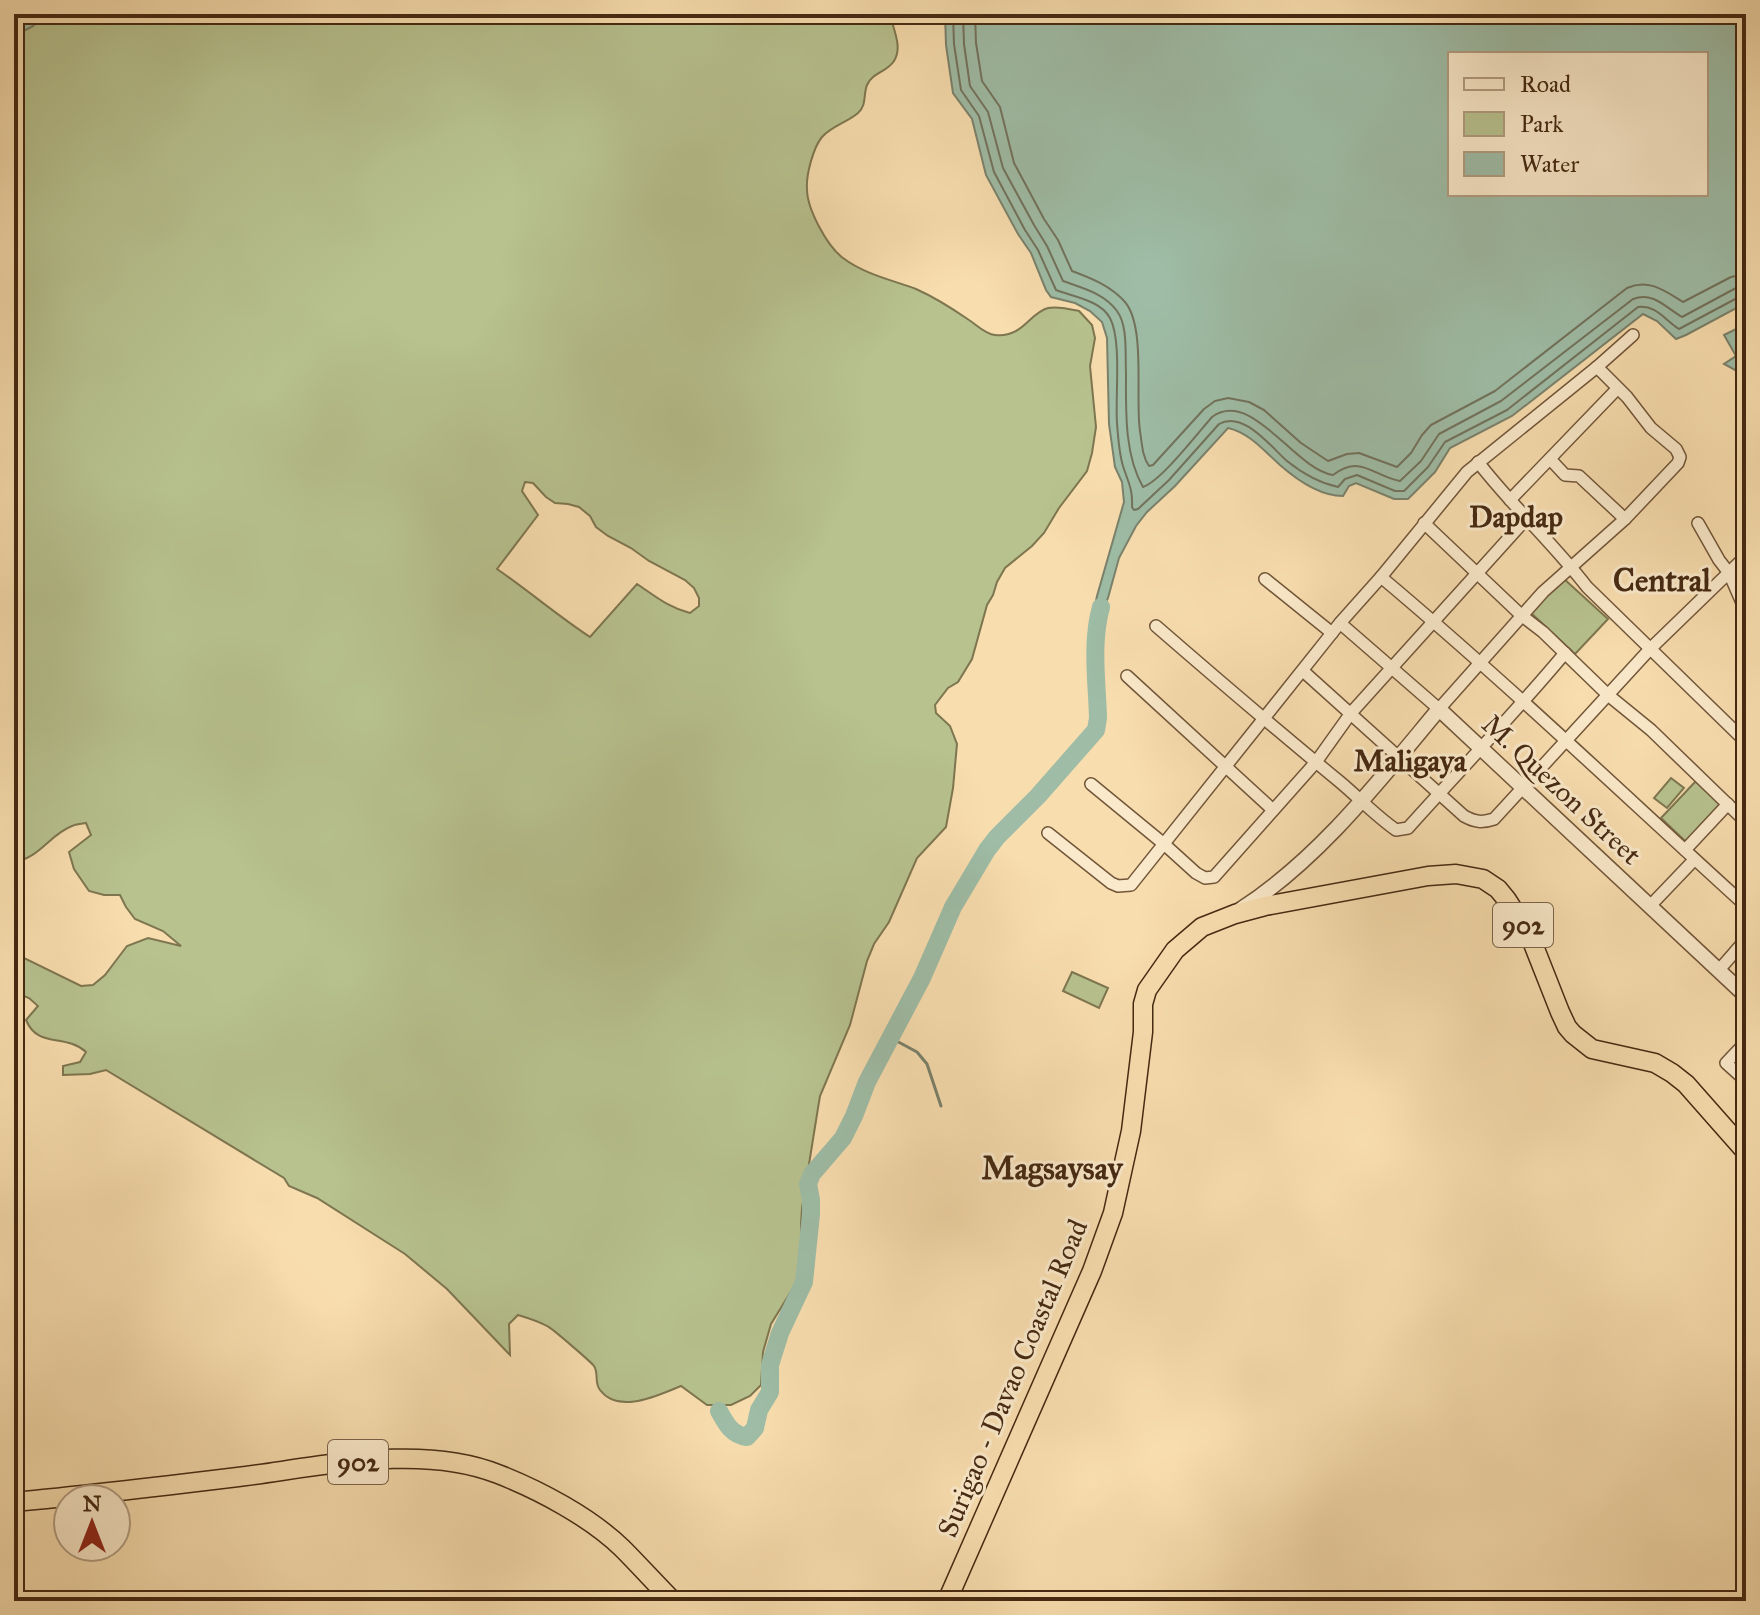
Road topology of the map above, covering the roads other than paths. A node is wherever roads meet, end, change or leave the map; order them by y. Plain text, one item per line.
1 (1633, 335) dead end
2 (1597, 367) junction
3 (1617, 389) junction
4 (1550, 459) junction
5 (1478, 462) junction
6 (1510, 500) junction
7 (1527, 518) junction
8 (1625, 519) junction
9 (1424, 523) junction
10 (1698, 523) dead end
11 (1746, 556) edge
12 (1571, 566) junction
13 (1477, 572) junction
14 (1729, 573) junction
15 (1381, 577) junction
16 (1265, 579) dead end
17 (1746, 612) edge
18 (1521, 615) junction
19 (1434, 621) junction
20 (1156, 626) dead end
21 (1336, 628) junction
22 (1650, 649) junction
23 (1565, 653) junction
24 (1479, 663) junction
25 (1393, 669) junction
26 (1303, 671) junction
27 (1127, 676) dead end
28 (1608, 695) junction
29 (1524, 702) junction
30 (1439, 709) junction
31 (1351, 713) junction
32 (1263, 720) junction
33 (1567, 741) junction
34 (1746, 742) edge
35 (1479, 748) junction
36 (1399, 757) junction
37 (1316, 762) junction
38 (1225, 767) junction
39 (1091, 784) dead end
40 (1523, 789) junction
41 (1440, 793) junction
42 (1361, 799) junction
43 (1728, 804) junction
44 (1273, 810) junction
45 (1746, 822) edge
46 (1048, 833) dead end
47 (1164, 844) junction
48 (1685, 850) junction
49 (1694, 860) junction
50 (1650, 906) junction
51 (1746, 906) edge
52 (1235, 914) junction
53 (1746, 939) edge
54 (1719, 970) junction
55 (1746, 996) edge
56 (1746, 1042) edge
57 (1746, 1081) edge
58 (1745, 1150) edge
59 (14, 1502) edge
60 (668, 1596) edge
61 (947, 1601) edge

1 - 2 street
2 - 3 street
2 - 5 street
3 - 4 street
3 - 8 street
4 - 6 street
4 - 8 street
5 - 6 street
5 - 9 street
6 - 7 street
7 - 12 street
7 - 13 street
8 - 12 street
9 - 13 street
9 - 15 street
10 - 14 street
11 - 14 street
12 - 18 street
12 - 22 street
13 - 18 street
13 - 19 street
14 - 17 street
14 - 22 street
15 - 19 street
15 - 21 street
16 - 21 street, M. Quezon Street
18 - 23 street
18 - 24 street
19 - 24 street
19 - 25 street
20 - 32 street
21 - 25 street, M. Quezon Street
21 - 26 street
22 - 28 street
22 - 34 street
23 - 28 street
23 - 29 street
24 - 29 street
24 - 30 street
25 - 30 street, M. Quezon Street
25 - 31 street
26 - 31 street
26 - 32 street
27 - 38 street
28 - 33 street
28 - 43 street
29 - 33 street
29 - 35 street
30 - 35 street, M. Quezon Street
30 - 36 street
31 - 36 street
31 - 37 street
32 - 37 street
32 - 38 street
33 - 40 street
33 - 48 street
35 - 40 street, M. Quezon Street
35 - 41 street
36 - 41 street
36 - 42 street
37 - 42 street
37 - 44 street
38 - 44 street
38 - 47 street
39 - 47 street
40 - 41 street
40 - 50 street, M. Quezon Street
41 - 42 street
42 - 52 street
43 - 45 street
43 - 48 street
44 - 47 street
46 - 47 street
48 - 49 street
49 - 50 street
49 - 51 street
50 - 54 street, M. Quezon Street
52 - 58 highway, Surigao - Davao Coastal Road / 902
52 - 61 highway, Surigao - Davao Coastal Road / 902
53 - 54 street
54 - 55 street, M. Quezon Street
56 - 57 street
59 - 60 highway, 902

